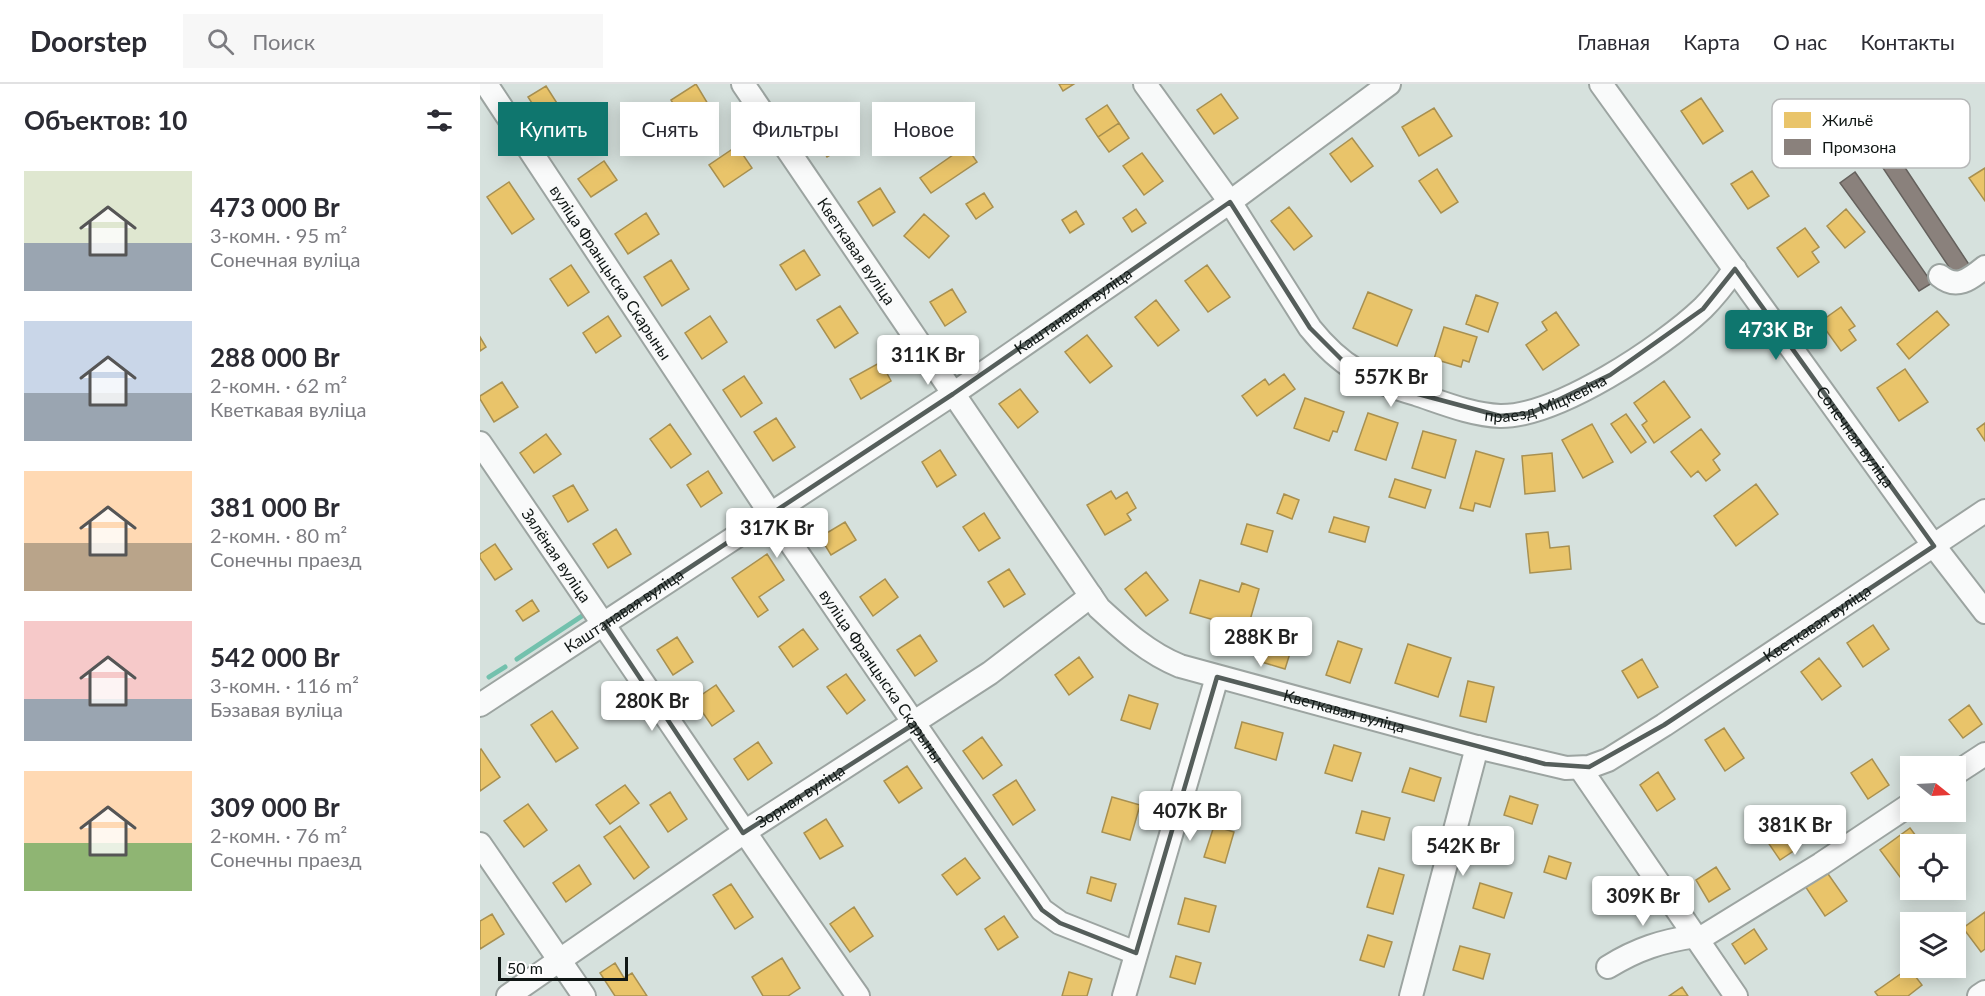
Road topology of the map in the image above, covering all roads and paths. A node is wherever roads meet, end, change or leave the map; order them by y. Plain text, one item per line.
1 (486, 84) edge
2 (743, 84) edge
3 (1145, 84) edge
4 (1389, 84) edge
5 (1602, 84) edge
6 (1230, 202) junction
7 (1985, 267) edge
8 (1735, 269) junction
9 (1940, 276) dead end
10 (953, 394) junction
11 (480, 443) edge
12 (1985, 511) edge
13 (770, 513) junction
14 (1934, 546) junction
15 (1091, 596) junction
16 (1985, 612) edge
17 (604, 624) junction
18 (1217, 677) junction
19 (480, 705) edge
20 (915, 724) junction
21 (1477, 747) junction
22 (1985, 754) edge
23 (1966, 766) edge
24 (1580, 768) junction
25 (1900, 811) edge
26 (744, 833) junction
27 (480, 844) edge
28 (1698, 938) junction
29 (1136, 953) junction
30 (560, 961) junction
31 (1608, 967) dead end
32 (1985, 992) edge
33 (508, 996) edge
34 (584, 996) edge
35 (858, 996) edge
36 (1124, 996) edge
37 (1411, 996) edge
38 (1736, 996) edge
39 (1979, 996) edge

1 - 13 street, вуліца Францыска Скарыны
2 - 10 street, Кветкавая вуліца
3 - 6 street, праезд Міцкевіча
4 - 6 street, Каштанавая вуліца
5 - 8 street, Сонечная вуліца
6 - 8 street, праезд Міцкевіча
6 - 10 street, Каштанавая вуліца
7 - 9 street
8 - 14 street, Сонечная вуліца
10 - 13 street, Каштанавая вуліца
10 - 15 street, Кветкавая вуліца
11 - 17 street, Зялёная вуліца
12 - 14 street, Кветкавая вуліца
13 - 17 street, Каштанавая вуліца
13 - 20 street, вуліца Францыска Скарыны
14 - 16 street, Сонечная вуліца
14 - 24 street, Кветкавая вуліца
15 - 18 street, Кветкавая вуліца
15 - 20 street, Зорная вуліца
17 - 19 street, Каштанавая вуліца
17 - 26 street, Зялёная вуліца
18 - 21 street, Кветкавая вуліца
18 - 29 street
20 - 26 street, Зорная вуліца
20 - 29 street, вуліца Францыска Скарыны
21 - 24 street, Кветкавая вуліца
21 - 37 street
22 - 23 street
24 - 28 street
25 - 28 street
26 - 30 street, Зорная вуліца
26 - 35 street, Зялёная вуліца
27 - 30 street
28 - 31 street
28 - 38 street
29 - 36 street
30 - 33 street, Зорная вуліца
30 - 34 street
32 - 39 street

